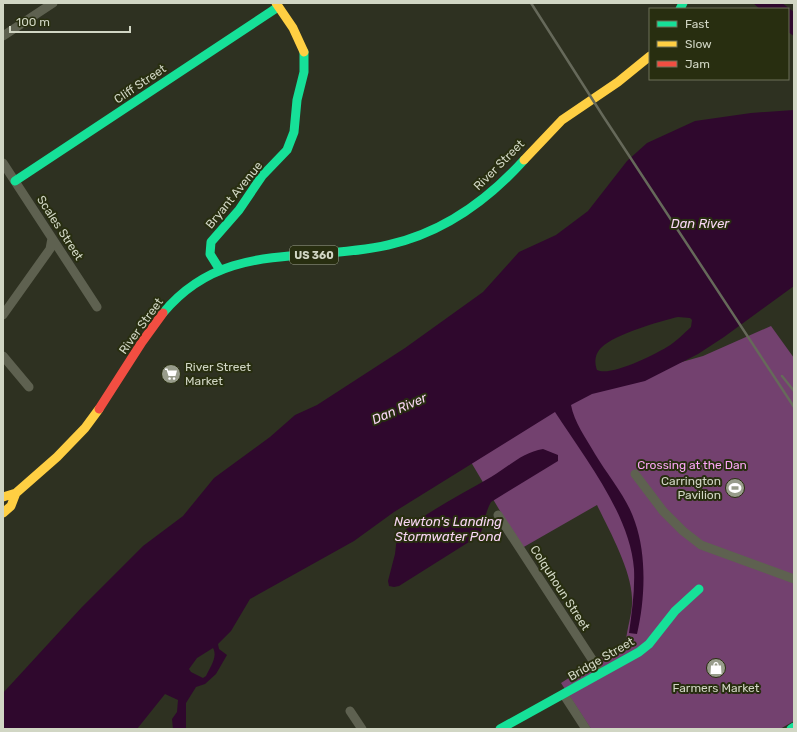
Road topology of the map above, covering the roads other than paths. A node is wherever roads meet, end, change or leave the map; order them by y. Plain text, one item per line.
1 (53, 3) edge
2 (277, 5) edge
3 (3, 36) edge
4 (649, 57) edge
5 (3, 162) edge
6 (15, 182) junction
7 (52, 238) junction
8 (220, 270) junction
9 (97, 307) dead end
10 (3, 315) edge
11 (3, 356) edge
12 (30, 387) dead end
13 (635, 474) dead end
14 (16, 493) junction
15 (3, 498) edge
16 (3, 513) edge
17 (498, 515) dead end
18 (794, 578) edge
19 (699, 589) dead end
20 (602, 674) junction
21 (564, 695) junction
22 (350, 712) dead end
23 (794, 727) edge
24 (362, 729) edge
25 (500, 729) edge
26 (586, 729) edge
27 (791, 729) edge

1 - 3 street
2 - 6 street, Cliff Street
2 - 8 street, Bryant Avenue
4 - 8 street, River Street / US 360
5 - 6 street, Scales Street
6 - 7 street, Scales Street
7 - 9 street, Scales Street
7 - 10 street
8 - 14 street, River Street / US 360
11 - 12 street
13 - 18 street
14 - 15 street, River Street / US 360
14 - 16 street, River Street / US 360
17 - 20 street, Colquhoun Street
19 - 20 street, Bridge Street
20 - 21 street, Bridge Street
21 - 25 street, Bridge Street
21 - 26 street
22 - 24 street
23 - 27 street

